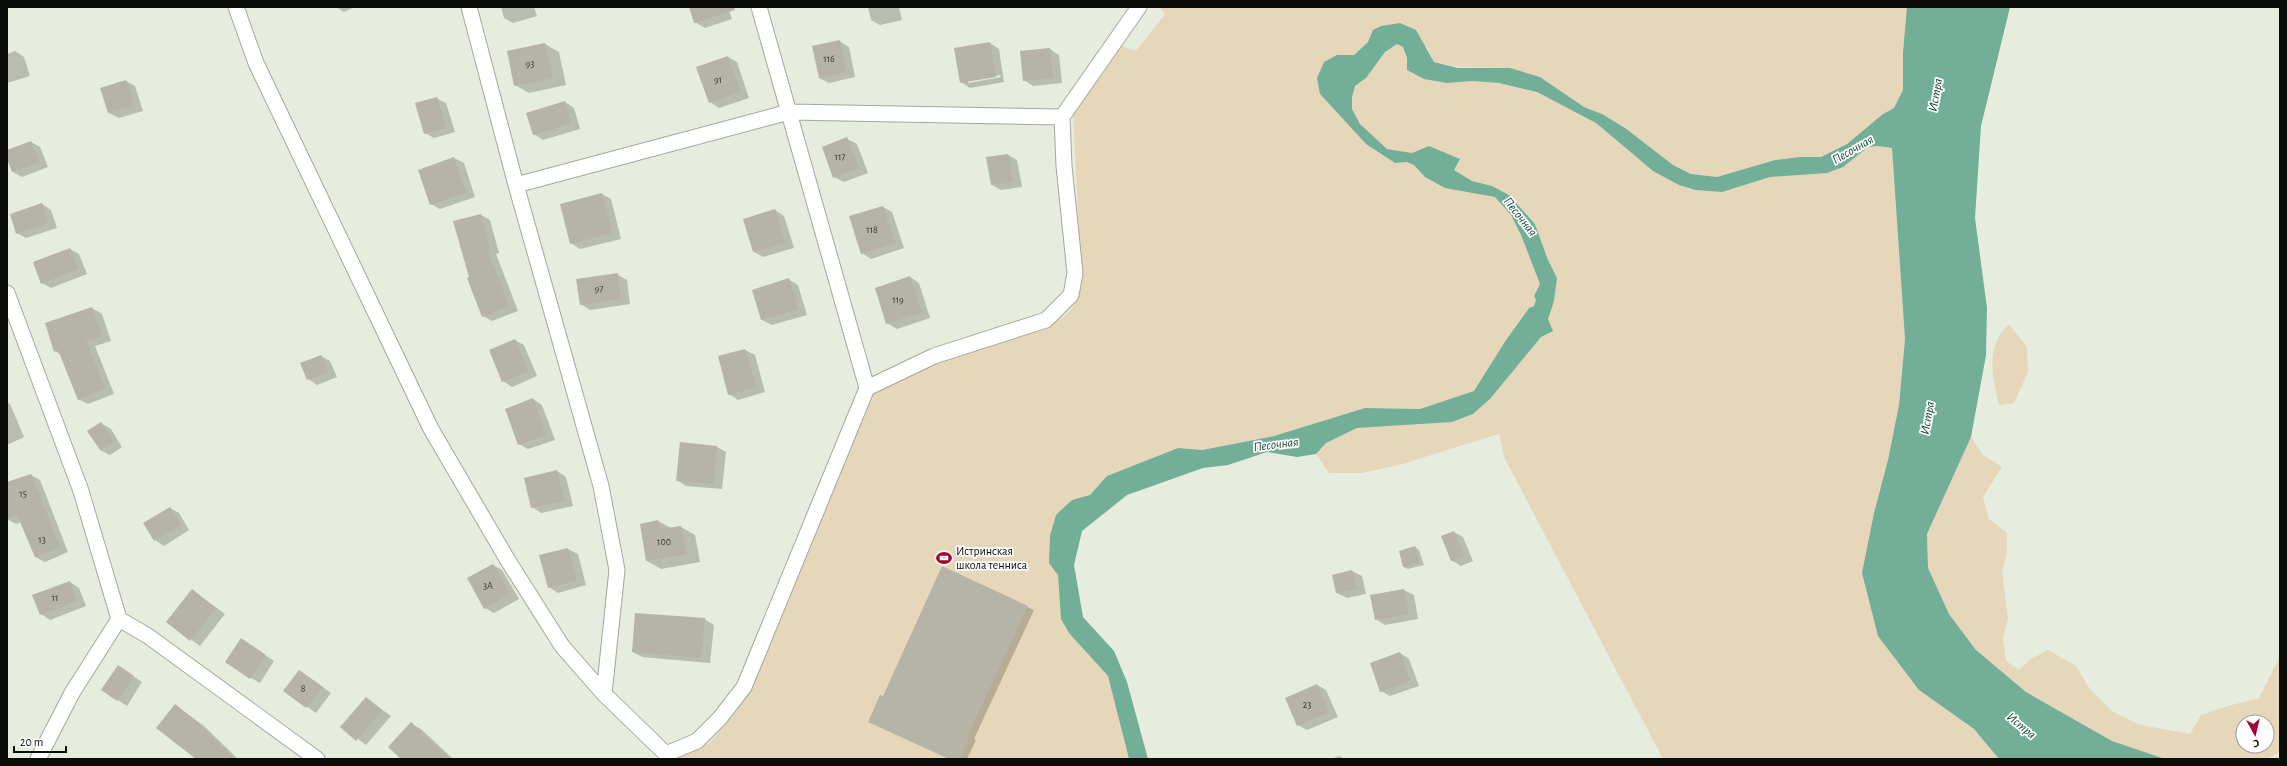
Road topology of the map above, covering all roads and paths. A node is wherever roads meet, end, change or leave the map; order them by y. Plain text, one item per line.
1 (236, 7) edge
2 (469, 7) edge
3 (759, 7) edge
4 (1139, 7) edge
5 (789, 112) junction
6 (1062, 117) junction
7 (516, 185) junction
8 (7, 293) edge
9 (867, 388) junction
10 (119, 618) junction
11 (604, 694) junction
12 (38, 759) edge
13 (317, 759) edge

1 - 11 street
2 - 7 street
3 - 5 street
4 - 6 street
5 - 6 street
5 - 7 street
5 - 9 street
6 - 9 street
7 - 11 street
8 - 10 street
9 - 11 street
10 - 12 street
10 - 13 street

